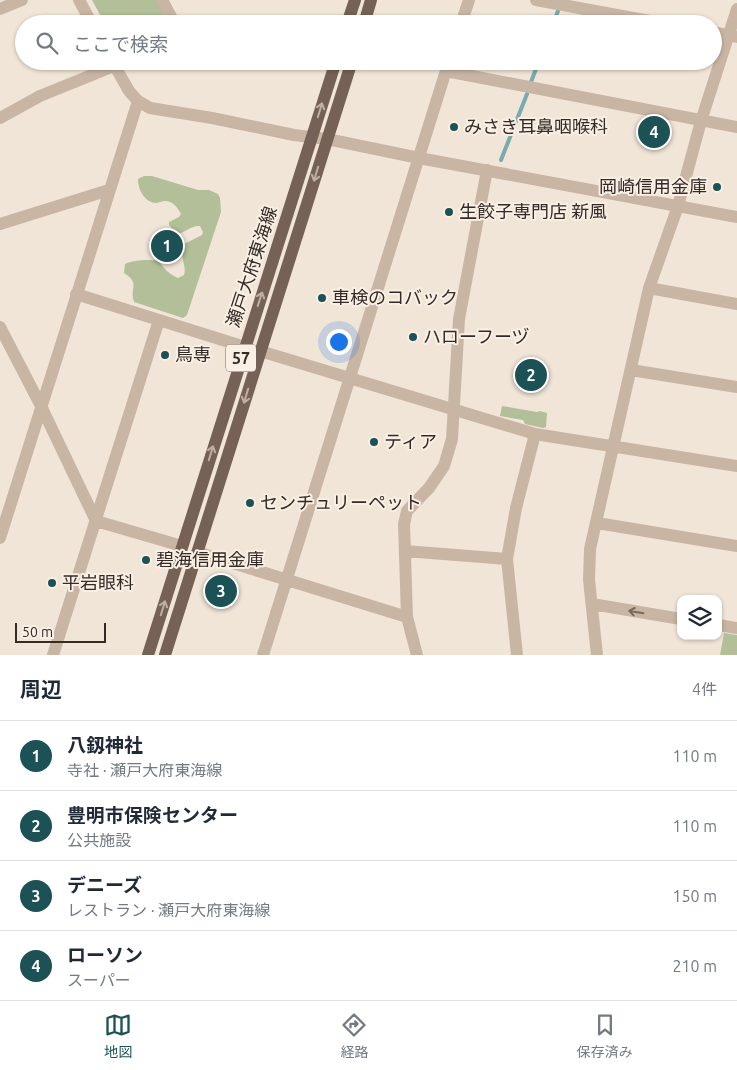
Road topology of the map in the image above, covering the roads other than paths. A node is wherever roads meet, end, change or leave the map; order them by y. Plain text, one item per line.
1 (22, 0) edge
2 (79, 0) edge
3 (162, 0) edge
4 (355, 0) edge
5 (371, 0) edge
6 (469, 0) edge
7 (536, 0) edge
8 (0, 9) edge
9 (737, 9) edge
10 (87, 15) edge
11 (170, 15) edge
12 (350, 15) edge
13 (367, 15) edge
14 (465, 15) edge
15 (617, 15) edge
16 (733, 36) edge
17 (722, 65) edge
18 (98, 70) edge
19 (118, 70) edge
20 (333, 70) edge
21 (349, 70) edge
22 (447, 70) edge
23 (466, 70) edge
24 (720, 70) edge
25 (138, 102) junction
26 (0, 118) edge
27 (701, 121) junction
28 (737, 127) edge
29 (312, 137) junction
30 (327, 139) junction
31 (419, 158) junction
32 (488, 170) junction
33 (108, 190) junction
34 (678, 206) junction
35 (737, 217) edge
36 (0, 224) edge
37 (649, 288) junction
38 (76, 294) junction
39 (737, 304) edge
40 (159, 320) junction
41 (0, 327) edge
42 (245, 347) junction
43 (260, 351) junction
44 (631, 370) junction
45 (350, 378) junction
46 (737, 387) edge
47 (41, 406) junction
48 (454, 410) junction
49 (535, 434) junction
50 (614, 445) junction
51 (737, 466) edge
52 (3, 517) edge
53 (96, 521) junction
54 (597, 523) junction
55 (0, 538) edge
56 (182, 546) junction
57 (737, 546) edge
58 (405, 551) junction
59 (197, 552) junction
60 (507, 559) junction
61 (286, 581) junction
62 (592, 604) junction
63 (407, 617) junction
64 (677, 618) edge
65 (722, 626) edge
66 (737, 628) edge
67 (53, 655) edge
68 (148, 655) edge
69 (165, 655) edge
70 (263, 655) edge
71 (417, 655) edge
72 (517, 655) edge
73 (597, 655) edge

1 - 8 street
2 - 10 street
3 - 11 street
4 - 12 main road
5 - 13 main road
6 - 14 street
7 - 15 street
9 - 16 street
16 - 17 street
18 - 26 street
19 - 25 street
29 -> 20 main road, 瀬戸大府東海線 / 57
21 - 30 main road, 瀬戸大府東海線 / 57
22 - 31 street
23 - 27 street
24 - 27 street
25 - 29 street
25 - 33 street
27 - 28 street
27 - 34 street
29 - 30 street
42 -> 29 main road, 瀬戸大府東海線 / 57
30 - 31 street
30 -> 43 main road, 瀬戸大府東海線 / 57
31 - 32 street
31 - 45 street
32 - 34 street
32 - 48 street
33 - 36 street
33 - 38 street
34 - 35 street
34 - 37 street
37 - 39 street
37 - 44 street
38 - 40 street
38 - 47 street
40 - 42 street
40 - 53 street
41 - 47 street
56 -> 42 main road, 瀬戸大府東海線 / 57
43 - 45 street
43 -> 59 main road, 瀬戸大府東海線 / 57
44 - 46 street
44 - 50 street
45 - 48 street
45 - 61 street
47 - 52 street
47 - 53 street
48 - 49 street
48 - 58 street
49 - 50 street
49 - 60 street
50 - 51 street
50 - 54 street
52 - 55 street
53 - 56 street
53 - 67 street
54 - 57 street
54 - 62 street
68 -> 56 main road, 瀬戸大府東海線 / 57
58 - 60 street
58 - 63 street
59 - 61 street
59 - 69 main road, 瀬戸大府東海線 / 57
60 - 72 street
61 - 63 street
61 - 70 street
64 -> 62 street
62 - 73 street
63 - 71 street
65 - 66 street

